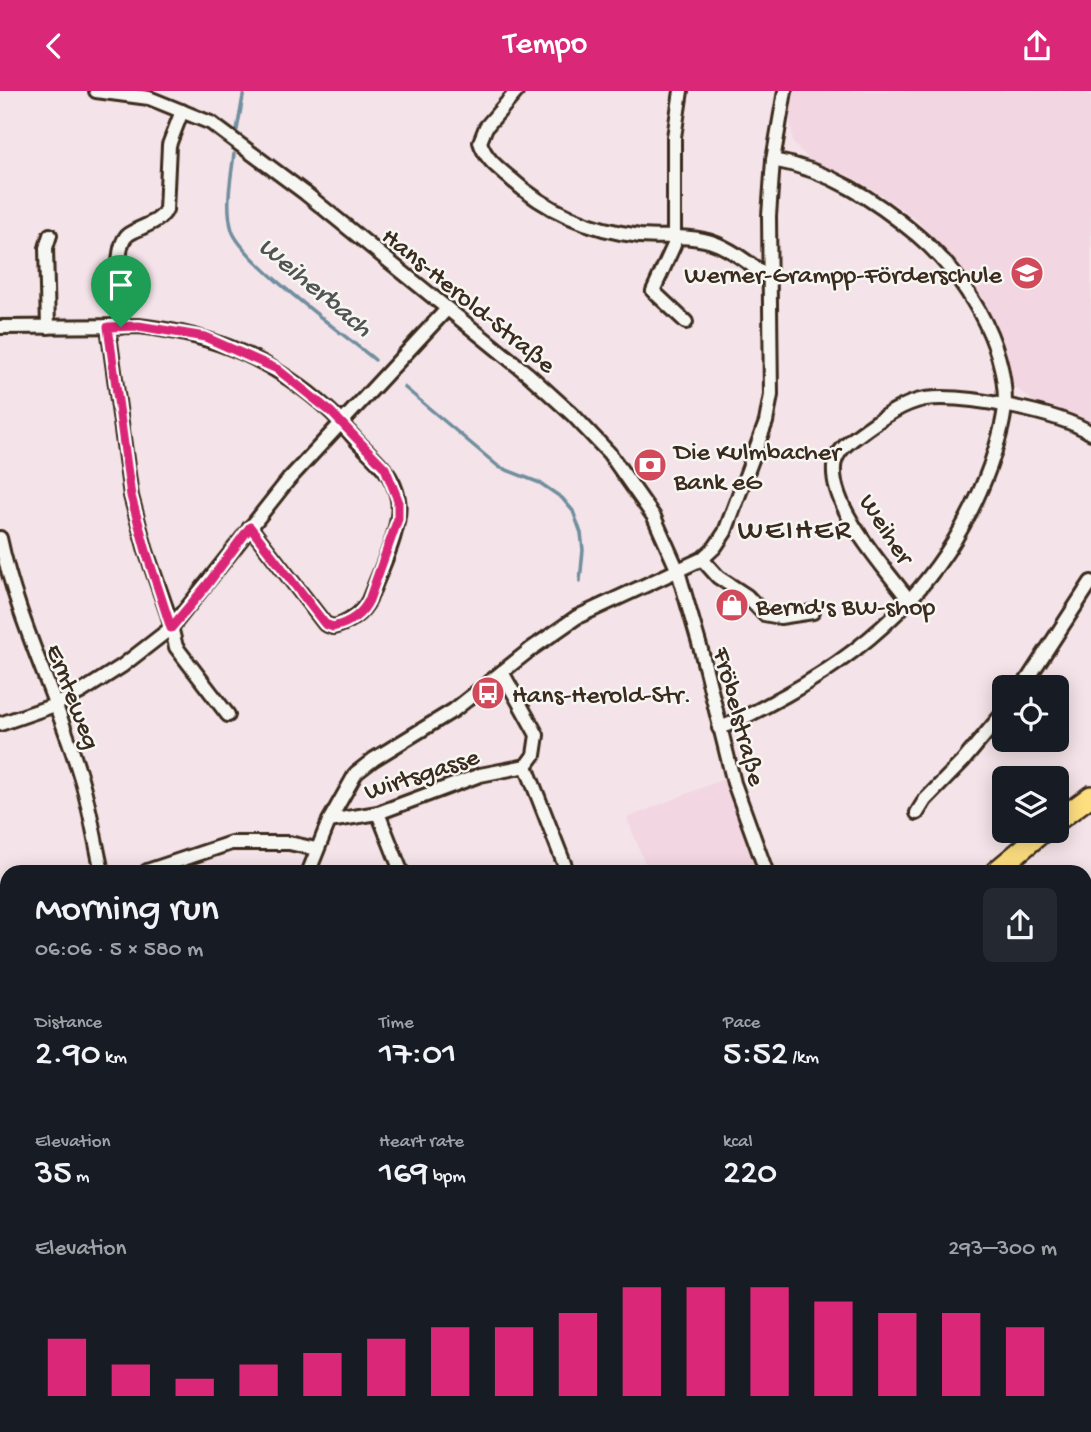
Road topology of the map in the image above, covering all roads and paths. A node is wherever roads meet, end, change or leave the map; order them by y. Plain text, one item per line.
1 (96, 91) edge
2 (517, 91) edge
3 (681, 91) edge
4 (785, 91) edge
5 (182, 111) junction
6 (773, 160) junction
7 (50, 236) dead end
8 (675, 236) junction
9 (768, 277) junction
10 (447, 309) junction
11 (686, 322) dead end
12 (0, 327) edge
13 (48, 327) junction
14 (115, 327) junction
15 (1005, 406) junction
16 (341, 422) junction
17 (1091, 433) edge
18 (250, 527) junction
19 (0, 538) edge
20 (702, 559) junction
21 (678, 571) junction
22 (1091, 582) edge
23 (909, 600) junction
24 (813, 612) dead end
25 (171, 628) junction
26 (502, 672) junction
27 (1030, 675) edge
28 (55, 705) junction
29 (228, 715) dead end
30 (0, 724) edge
31 (992, 726) edge
32 (719, 728) junction
33 (526, 766) junction
34 (1091, 796) edge
35 (1069, 812) edge
36 (378, 813) junction
37 (917, 813) dead end
38 (329, 821) junction
39 (1030, 843) edge
40 (316, 849) junction
41 (101, 865) edge
42 (165, 865) edge
43 (311, 865) edge
44 (399, 865) edge
45 (565, 865) edge
46 (764, 865) edge
47 (1003, 865) edge

1 - 5 street, Hans-Herold-Straße
2 - 8 street
3 - 8 street
4 - 6 street
5 - 10 street, Hans-Herold-Straße
5 - 14 street
6 - 9 street
6 - 15 street
7 - 13 street
8 - 9 street
8 - 11 street
9 - 20 street
10 - 16 street
10 - 21 street, Hans-Herold-Straße
12 - 13 street
13 - 14 street
14 - 16 street
14 - 25 street
15 - 17 street, Weiher
15 - 23 street
15 - 23 street, Weiher
16 - 18 street
16 - 18 street
18 - 25 street
19 - 28 street, Ernteweg
20 - 21 street
20 - 24 street
21 - 26 street
21 - 32 street, Fröbelstraße
22 - 27 street
23 - 32 street
25 - 28 street
25 - 29 street
26 - 33 street
26 - 38 street
28 - 30 street
28 - 41 street, Ernteweg
31 - 37 street
32 - 46 street, Fröbelstraße
33 - 36 street, Wirtsgasse
33 - 45 street
34 - 35 main road
36 - 38 street, Wirtsgasse
36 - 44 street
38 - 40 street
39 - 47 main road
40 - 42 street
40 - 43 street

